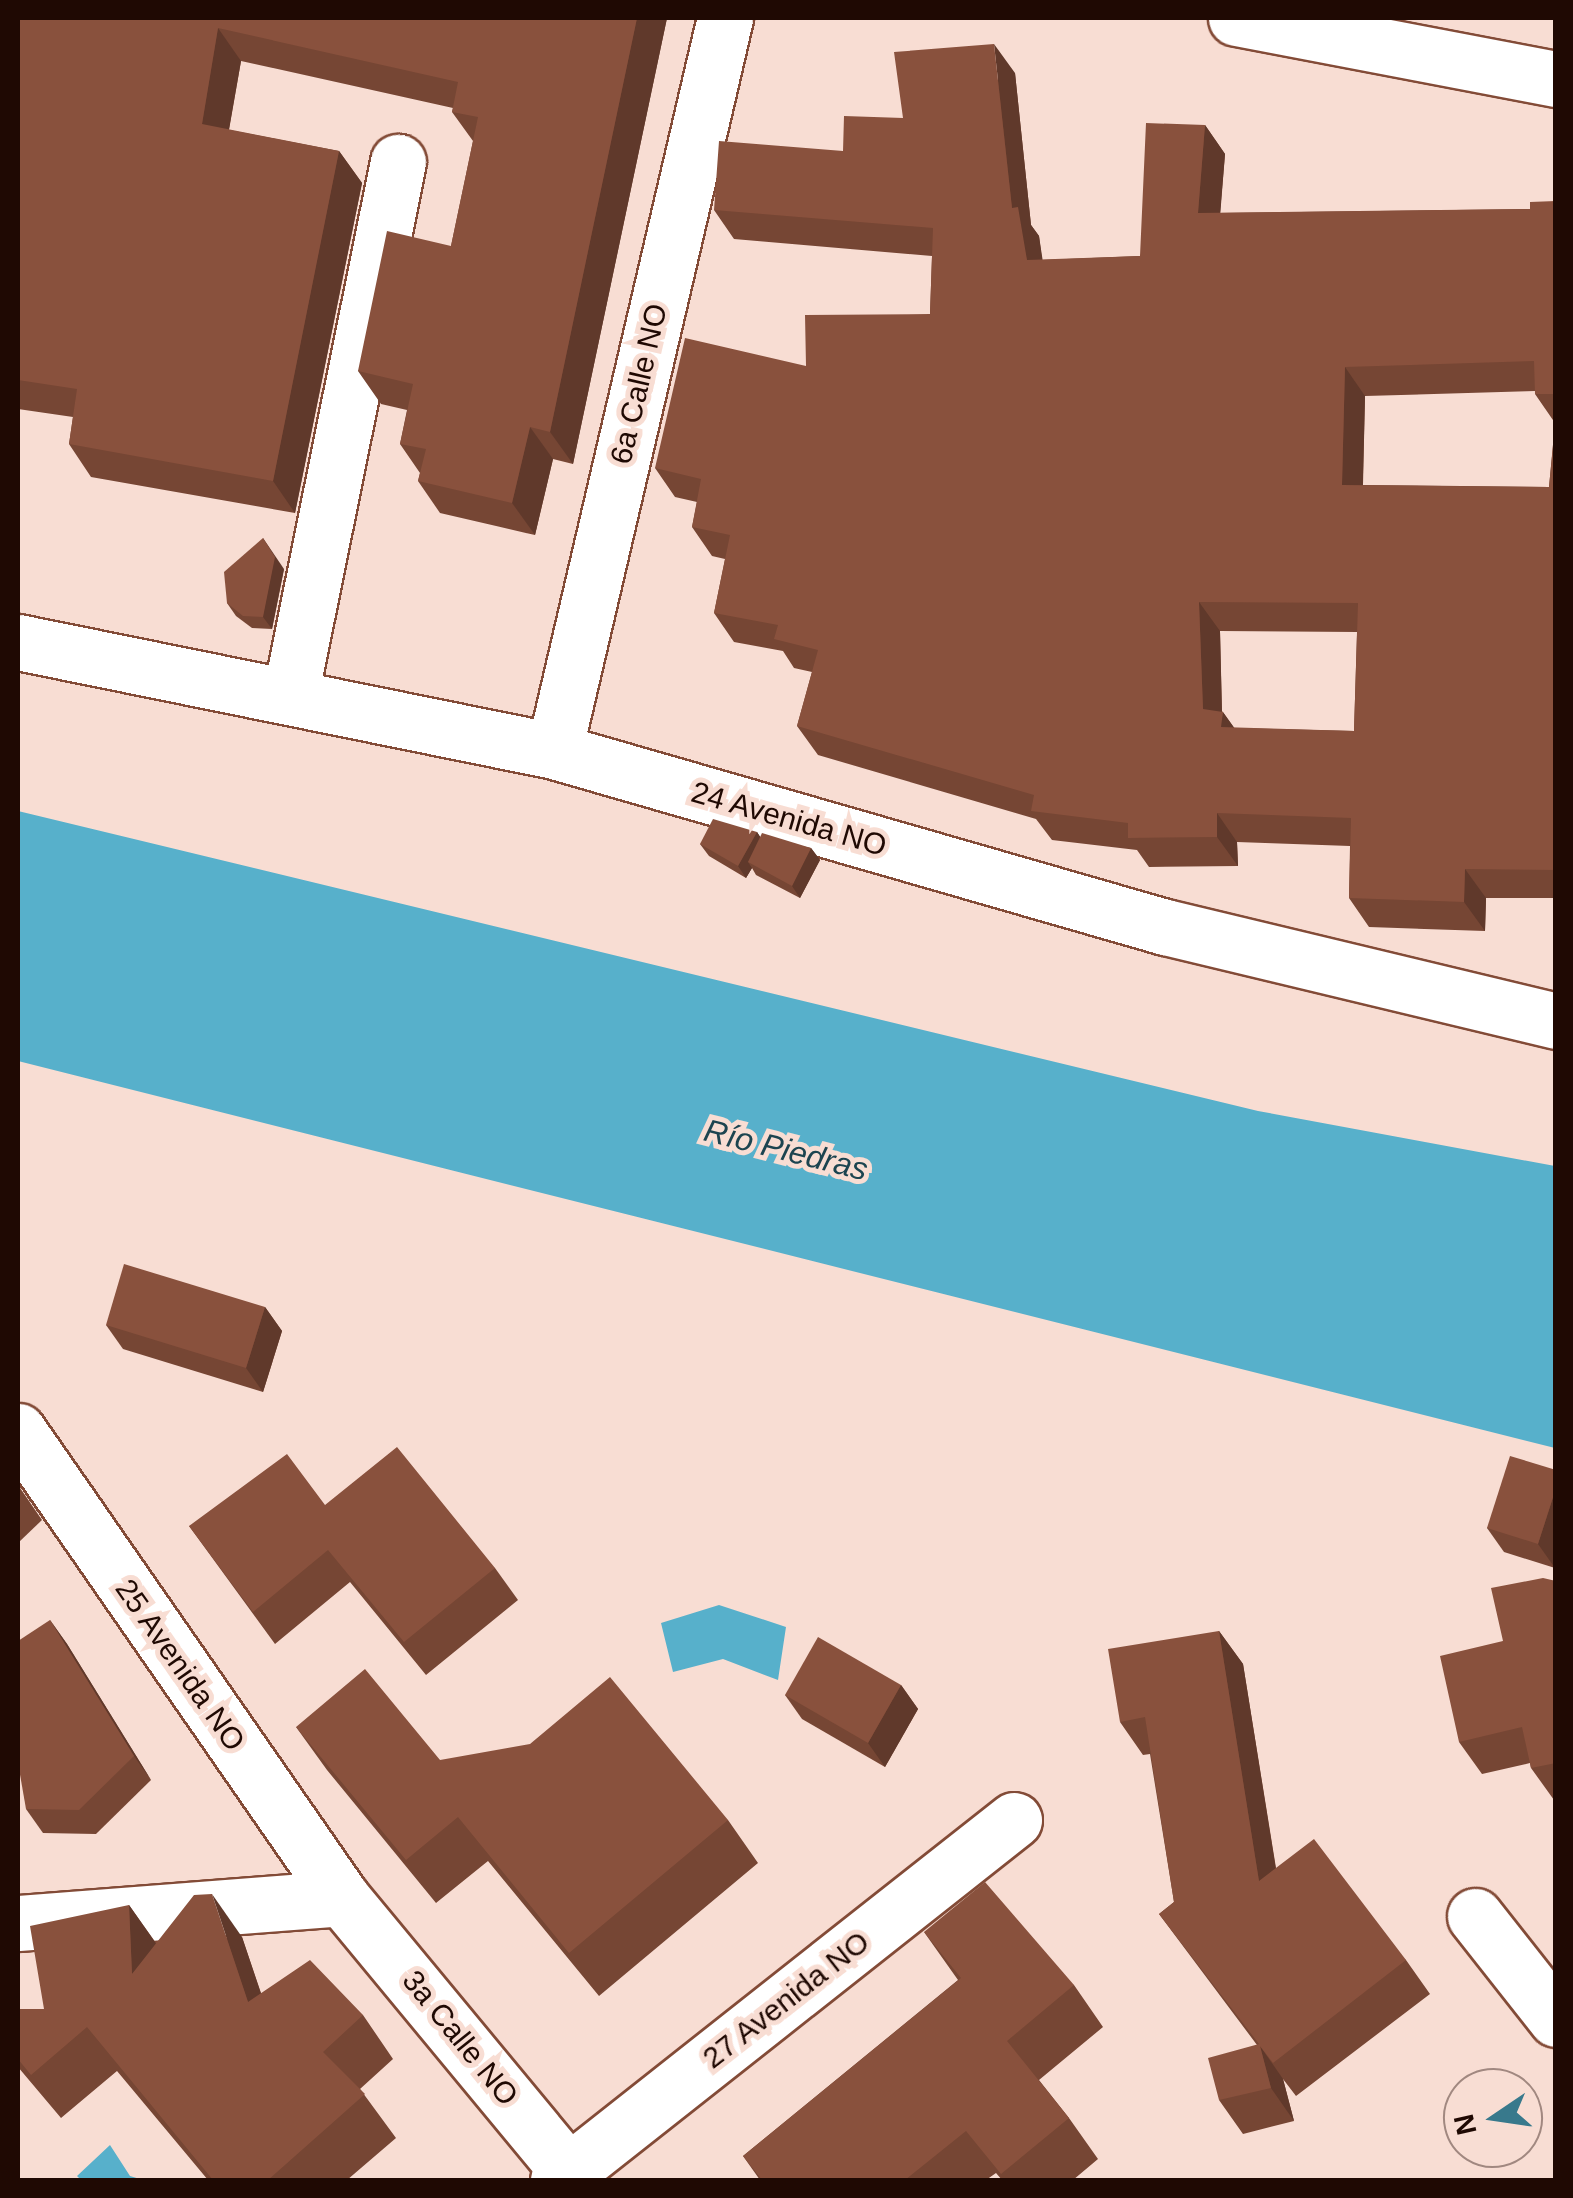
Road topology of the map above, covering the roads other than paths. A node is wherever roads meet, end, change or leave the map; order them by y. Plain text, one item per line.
1 (724, 18) edge
2 (1236, 18) edge
3 (1556, 79) edge
4 (398, 162) dead end
5 (18, 642) edge
6 (290, 696) junction
7 (554, 751) junction
8 (1556, 1021) edge
9 (18, 1431) edge
10 (1014, 1820) dead end
11 (342, 1898) junction
12 (1475, 1916) dead end
13 (18, 1923) edge
14 (1556, 2019) edge
15 (568, 2178) edge

1 - 7 street, 6a Calle NO
2 - 3 street
4 - 6 street
5 - 6 street, 24 Avenida NO
6 - 7 street, 24 Avenida NO
7 - 8 street, 24 Avenida NO
9 - 11 street, 25 Avenida NO
10 - 15 street, 27 Avenida NO
11 - 13 street
11 - 15 street, 3a Calle NO
12 - 14 street

